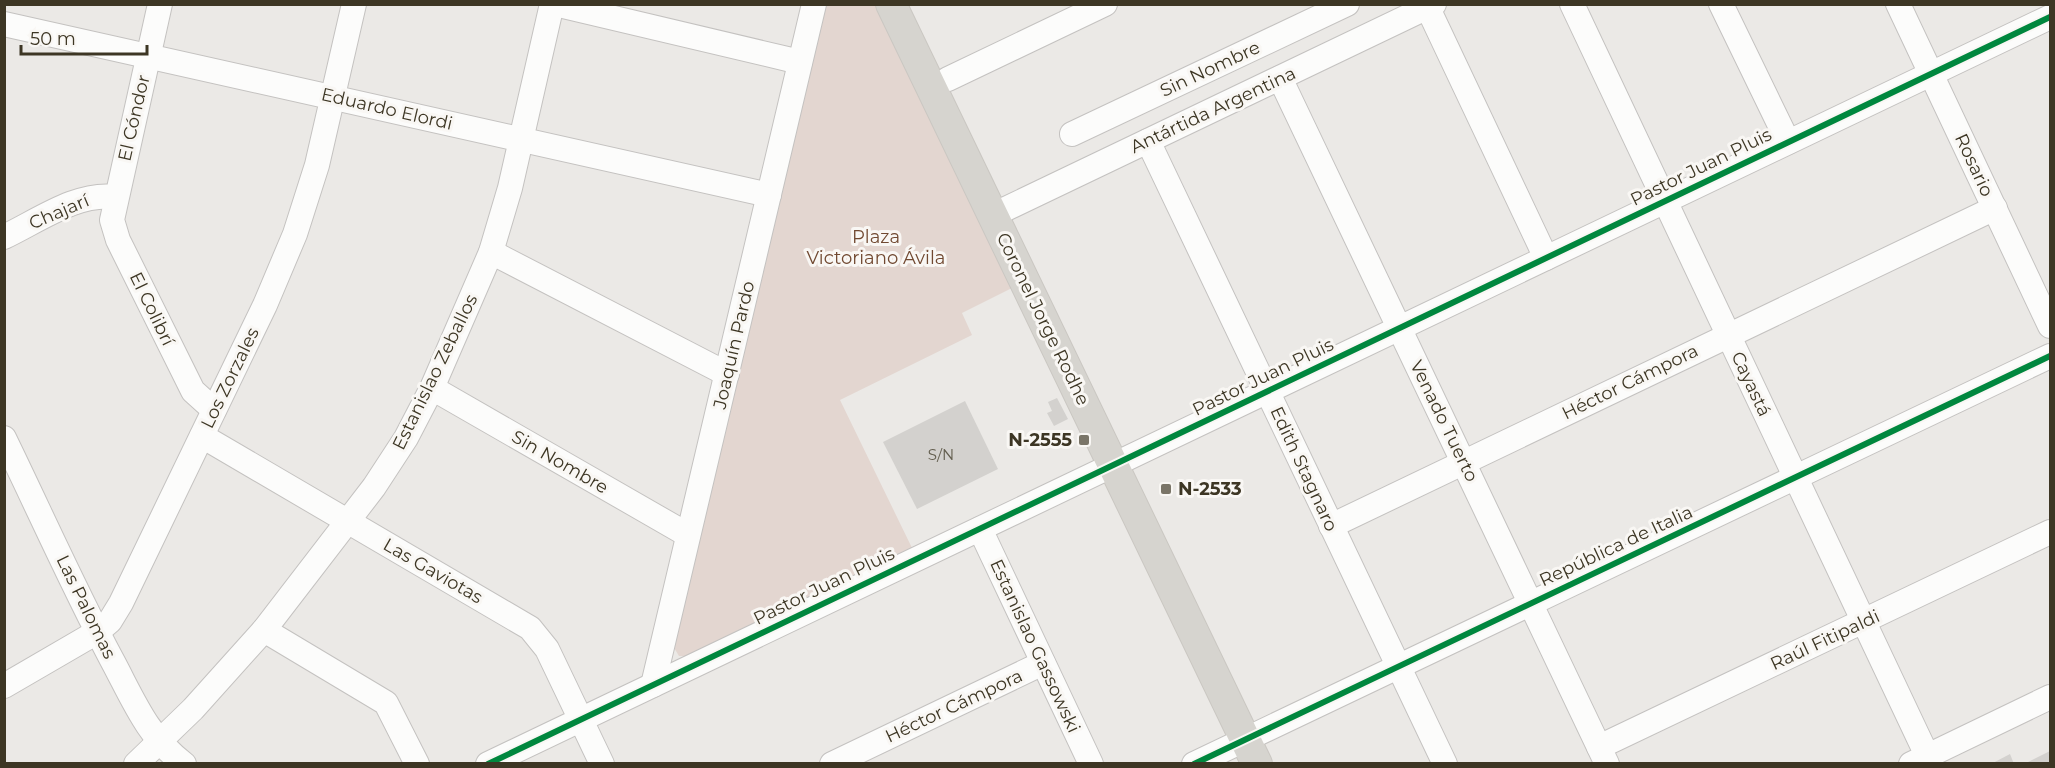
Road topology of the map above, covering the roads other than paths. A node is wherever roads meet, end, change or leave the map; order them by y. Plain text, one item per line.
1 (160, 4) edge
2 (354, 4) edge
3 (553, 4) edge
4 (814, 4) edge
5 (891, 4) edge
6 (912, 4) edge
7 (1105, 4) edge
8 (1347, 4) edge
9 (1572, 4) edge
10 (1721, 4) edge
11 (1898, 4) edge
12 (1429, 6) edge
13 (2050, 17) edge
14 (4, 24) edge
15 (148, 55) junction
16 (800, 62) junction
17 (1931, 74) junction
18 (1280, 78) junction
19 (948, 79) junction
20 (333, 96) junction
21 (1072, 134) dead end
22 (521, 139) junction
23 (1148, 141) junction
24 (1788, 142) junction
25 (769, 195) junction
26 (115, 197) junction
27 (1665, 201) junction
28 (1995, 208) junction
29 (1001, 211) junction
30 (4, 237) edge
31 (491, 252) junction
32 (1546, 258) junction
33 (2050, 326) edge
34 (1399, 328) junction
35 (1728, 336) junction
36 (2050, 356) edge
37 (727, 374) junction
38 (432, 388) junction
39 (1268, 392) junction
40 (214, 410) junction
41 (202, 436) junction
42 (4, 438) edge
43 (1122, 461) junction
44 (1463, 462) junction
45 (1794, 477) junction
46 (347, 521) junction
47 (1331, 526) junction
48 (980, 529) junction
49 (2050, 532) edge
50 (688, 535) junction
51 (1531, 603) junction
52 (1864, 622) junction
53 (264, 630) junction
54 (97, 632) junction
55 (1043, 663) junction
56 (1399, 666) junction
57 (653, 685) junction
58 (4, 686) edge
59 (2050, 697) edge
60 (581, 719) junction
61 (159, 743) junction
62 (1254, 745) edge
63 (1603, 755) edge
64 (1923, 761) edge
65 (136, 764) edge
66 (184, 764) edge
67 (417, 764) edge
68 (488, 764) edge
69 (602, 764) edge
70 (832, 764) edge
71 (1091, 764) edge
72 (1194, 764) edge
73 (1277, 764) edge
74 (1445, 764) edge

1 - 15 street, El Cóndor
2 - 20 street, Los Zorzales
3 - 16 street
3 - 22 street, Estanislao Zeballos
4 - 16 street, Joaquín Pardo
5 - 29 main road, Coronel Jorge Rodhe
6 - 19 main road, Coronel Jorge Rodhe
7 - 19 street
8 - 21 street, Sin Nombre
9 - 27 street, Cayastá
10 - 24 street
11 - 17 street, Rosario
12 - 18 street, Antártida Argentina
12 - 32 street
13 - 17 street, Pastor Juan Pluis
14 - 15 street, Eduardo Elordi
15 - 20 street, Eduardo Elordi
15 - 26 street, El Cóndor
16 - 25 street, Joaquín Pardo
17 - 24 street, Pastor Juan Pluis
17 - 28 street, Rosario
18 - 23 street, Antártida Argentina
18 - 34 street, Venado Tuerto
19 - 29 main road, Coronel Jorge Rodhe
20 - 22 street, Eduardo Elordi
20 - 40 street, Los Zorzales
22 - 25 street, Eduardo Elordi
22 - 31 street, Estanislao Zeballos
23 - 29 street, Antártida Argentina
23 - 39 street, Edith Stagnaro
24 - 27 street, Pastor Juan Pluis
25 - 37 street, Joaquín Pardo
26 - 30 street, Chajarí
26 - 40 street, El Colibrí
27 - 32 street, Pastor Juan Pluis
27 - 35 street, Cayastá
28 - 33 street, Rosario
28 - 35 street, Héctor Cámpora
29 - 43 main road, Coronel Jorge Rodhe
31 - 37 street
31 - 38 street, Estanislao Zeballos
32 - 34 street, Pastor Juan Pluis
34 - 39 street, Pastor Juan Pluis
34 - 44 street, Venado Tuerto
35 - 44 street, Héctor Cámpora
35 - 45 street, Cayastá
36 - 45 street, República de Italia
37 - 50 street, Joaquín Pardo
38 - 46 street, Estanislao Zeballos
38 - 50 street, Sin Nombre
39 - 43 street, Pastor Juan Pluis
39 - 47 street, Edith Stagnaro
40 - 41 street, Los Zorzales
41 - 46 street, Las Gaviotas
41 - 54 street, Los Zorzales
42 - 54 street, Las Palomas
43 - 48 street, Pastor Juan Pluis
43 - 62 main road, Coronel Jorge Rodhe
44 - 47 street, Héctor Cámpora
44 - 51 street, Venado Tuerto
45 - 51 street, República de Italia
45 - 52 street, Cayastá
46 - 53 street, Estanislao Zeballos
46 - 60 street, Las Gaviotas
47 - 56 street, Edith Stagnaro
48 - 55 street, Estanislao Gassowski
48 - 57 street, Pastor Juan Pluis
49 - 52 street, Raúl Fitipaldi
50 - 57 street, Joaquín Pardo
51 - 56 street, República de Italia
51 - 63 street, Venado Tuerto
52 - 63 street, Raúl Fitipaldi
52 - 64 street, Cayastá
53 - 61 street, Estanislao Zeballos
53 - 67 street
54 - 58 street, Los Zorzales
54 - 61 street, Las Palomas
55 - 70 street, Héctor Cámpora
55 - 71 street, Estanislao Gassowski
56 - 62 street, República de Italia
56 - 74 street, Edith Stagnaro
57 - 60 street, Pastor Juan Pluis
59 - 64 street
60 - 68 street, Pastor Juan Pluis
60 - 69 street, Las Gaviotas
61 - 65 street, Estanislao Zeballos
61 - 66 street, Las Palomas
62 - 72 street, República de Italia
62 - 73 main road, Coronel Jorge Rodhe

